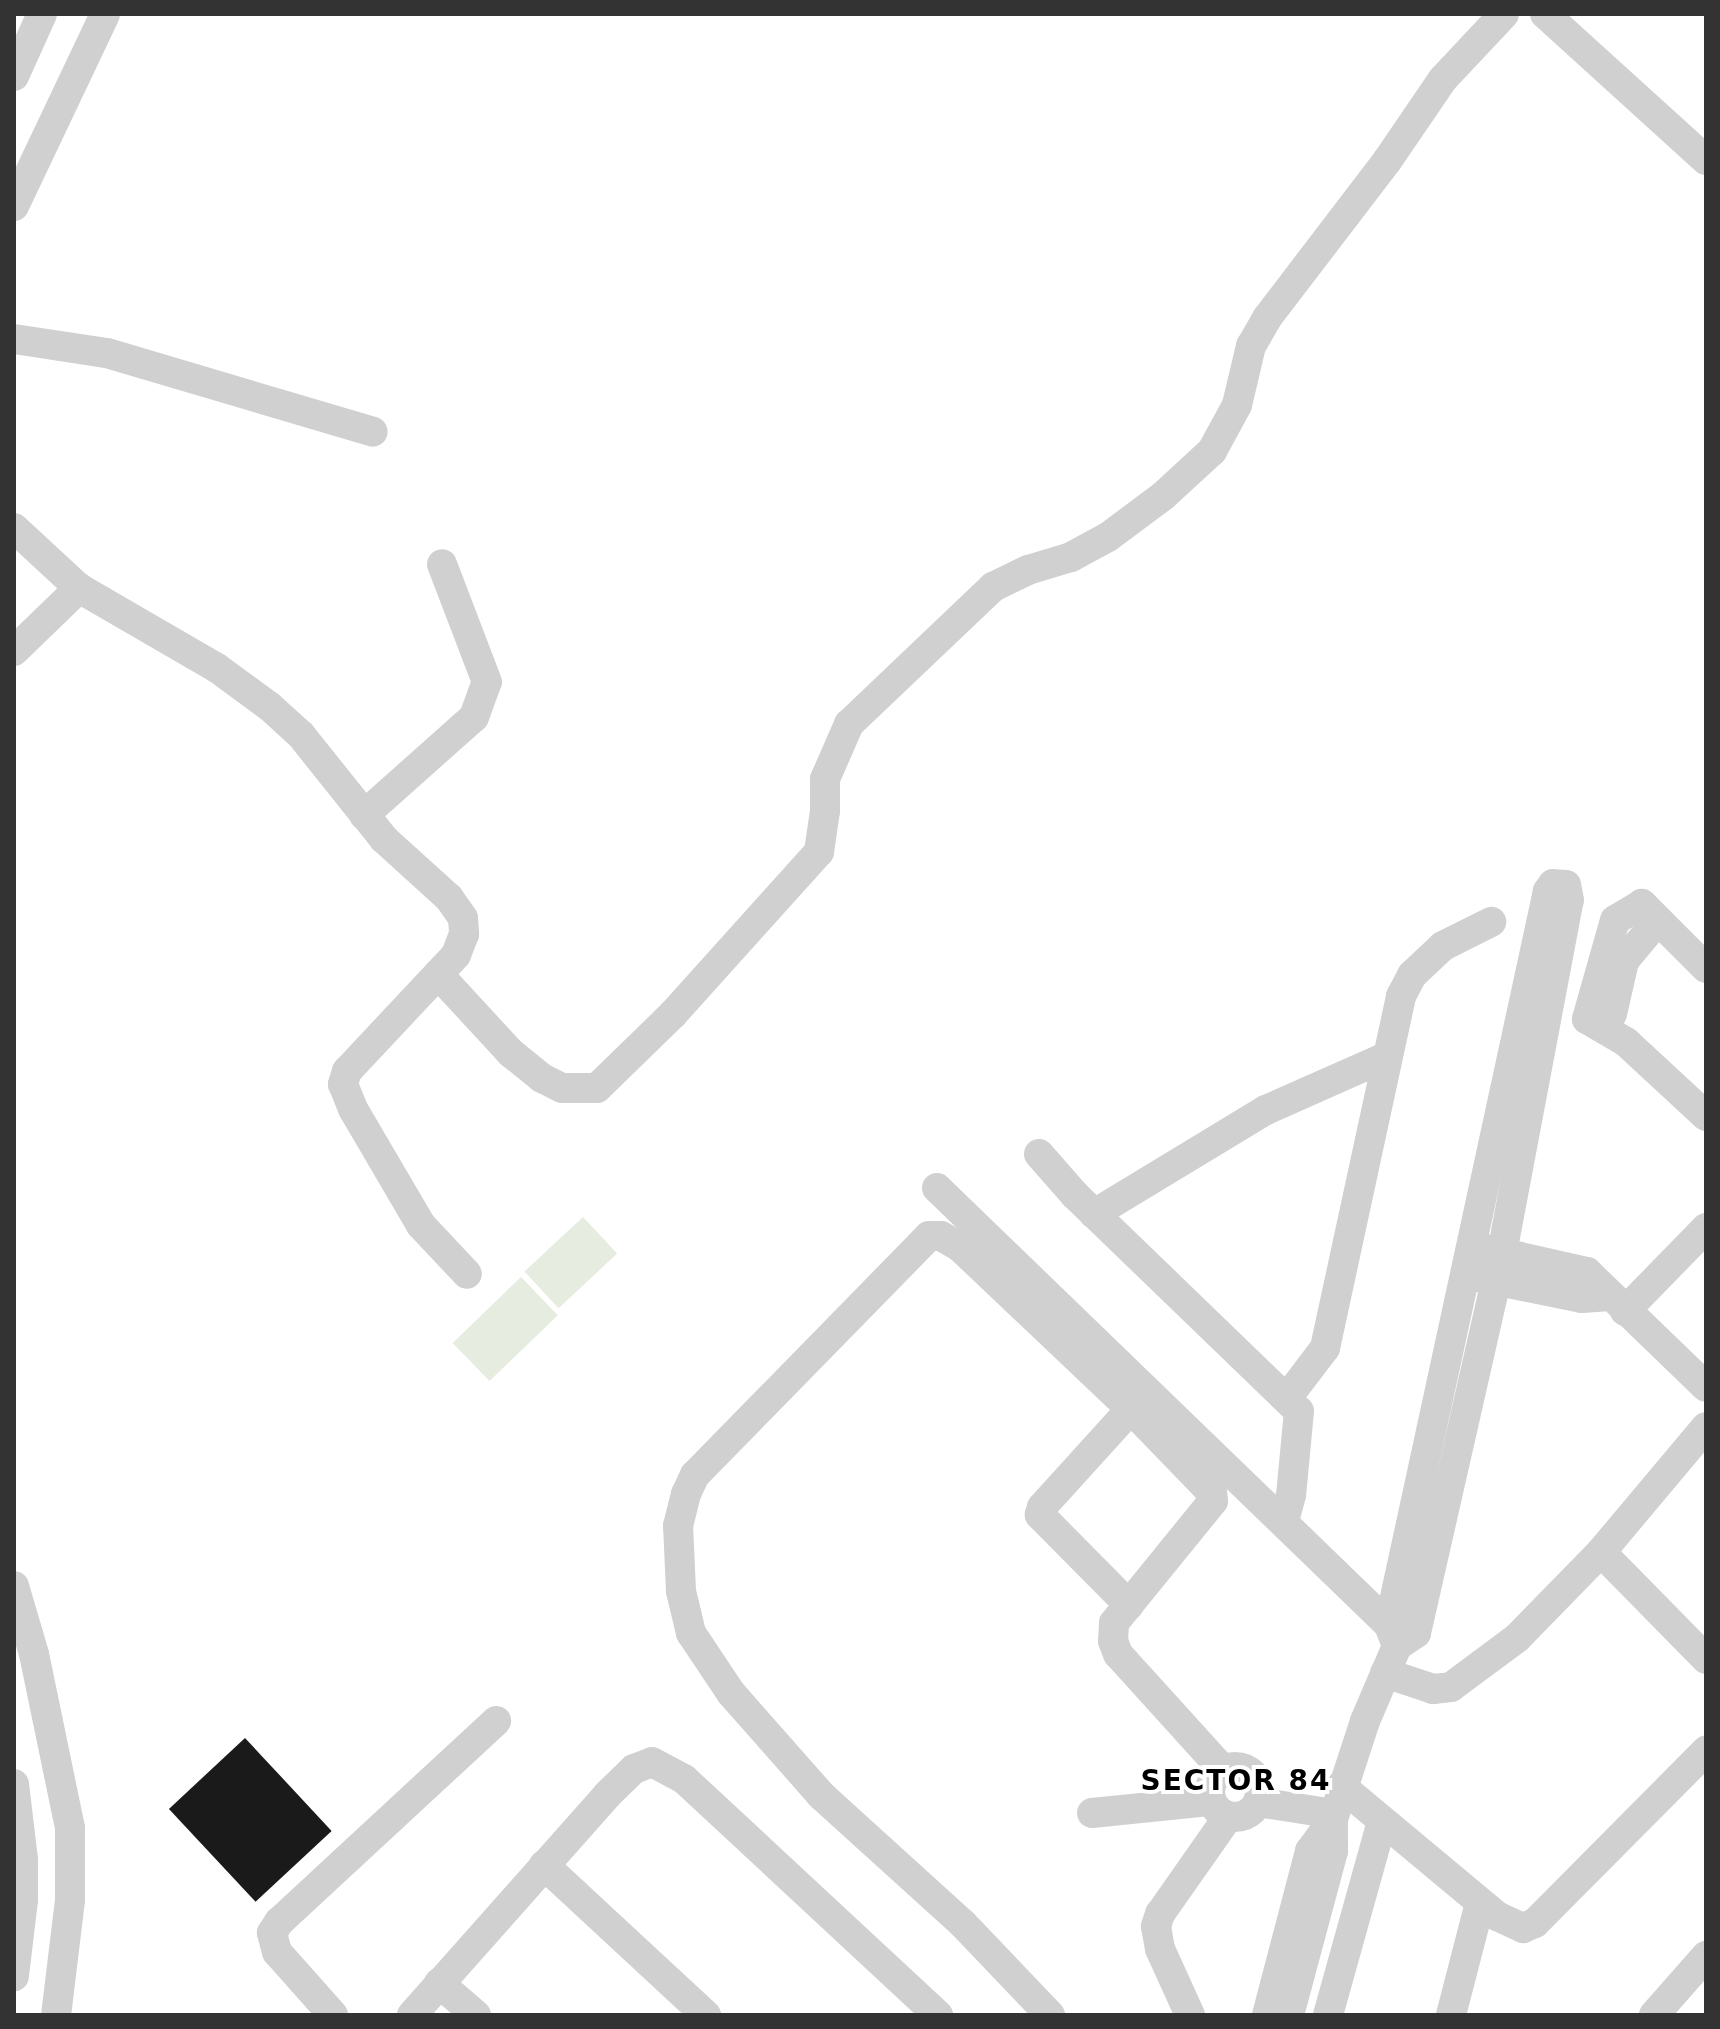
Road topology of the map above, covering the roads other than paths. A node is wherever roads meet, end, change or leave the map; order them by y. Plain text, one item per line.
1 (42, 14) edge
2 (105, 14) edge
3 (1504, 14) edge
4 (1545, 14) edge
5 (14, 76) edge
6 (1706, 160) edge
7 (14, 206) edge
8 (14, 339) edge
9 (373, 432) dead end
10 (14, 528) edge
11 (442, 564) dead end
12 (79, 588) junction
13 (14, 651) edge
14 (364, 815) junction
15 (1658, 920) junction
16 (1491, 922) dead end
17 (1706, 968) edge
18 (438, 974) junction
19 (1612, 1014) dead end
20 (1388, 1056) junction
21 (1706, 1116) edge
22 (1039, 1154) dead end
23 (937, 1188) dead end
24 (1094, 1214) junction
25 (1706, 1228) edge
26 (1468, 1260) junction
27 (1499, 1266) junction
28 (467, 1274) dead end
29 (1618, 1304) junction
30 (1706, 1387) edge
31 (1287, 1398) junction
32 (1131, 1409) junction
33 (1706, 1427) edge
34 (1284, 1522) junction
35 (1605, 1546) junction
36 (14, 1586) edge
37 (1129, 1605) junction
38 (1393, 1636) junction
39 (1706, 1636) edge
40 (1706, 1659) edge
41 (1385, 1673) junction
42 (496, 1721) dead end
43 (1706, 1751) edge
44 (1223, 1770) junction
45 (14, 1784) edge
46 (1258, 1802) junction
47 (1336, 1806) junction
48 (1220, 1809) junction
49 (1092, 1813) dead end
50 (1382, 1821) junction
51 (544, 1865) junction
52 (1480, 1903) junction
53 (1706, 1956) edge
54 (14, 1976) edge
55 (439, 1983) junction
56 (56, 2015) edge
57 (333, 2015) edge
58 (412, 2015) edge
59 (476, 2015) edge
60 (706, 2015) edge
61 (938, 2015) edge
62 (1050, 2015) edge
63 (1190, 2015) edge
64 (1267, 2015) edge
65 (1289, 2015) edge
66 (1328, 2015) edge
67 (1451, 2015) edge
68 (1654, 2015) edge

1 - 5 street
2 - 7 street
3 - 18 street
4 - 6 street
8 - 9 street
10 - 12 street
11 - 14 street
12 - 13 street
12 - 14 street
14 - 18 street
15 - 17 street
15 - 19 street
15 - 21 street
16 - 20 street
18 - 28 street
20 - 24 street
20 - 31 street
22 - 24 street
23 - 34 street
24 - 31 street
25 - 29 street
26 - 27 street
26 - 27 street
26 - 38 street
27 - 29 street
27 - 38 street
29 - 30 street
31 - 34 street
32 - 37 street
32 - 37 street
32 - 62 street
33 - 35 street
34 - 38 street
35 - 39 street
35 - 40 street
35 - 41 street
36 - 56 street
37 - 44 street
38 - 41 street
41 - 47 street
42 - 57 street
43 - 52 street
44 - 46 street
44 - 48 street
45 - 54 street
46 - 47 street
46 - 48 street
47 - 50 street
47 - 64 street
47 - 65 street
48 - 49 street
48 - 63 street
50 - 52 street
50 - 66 street
51 - 55 street
51 - 60 street
51 - 61 street
52 - 67 street
53 - 68 street
55 - 58 street
55 - 59 street

